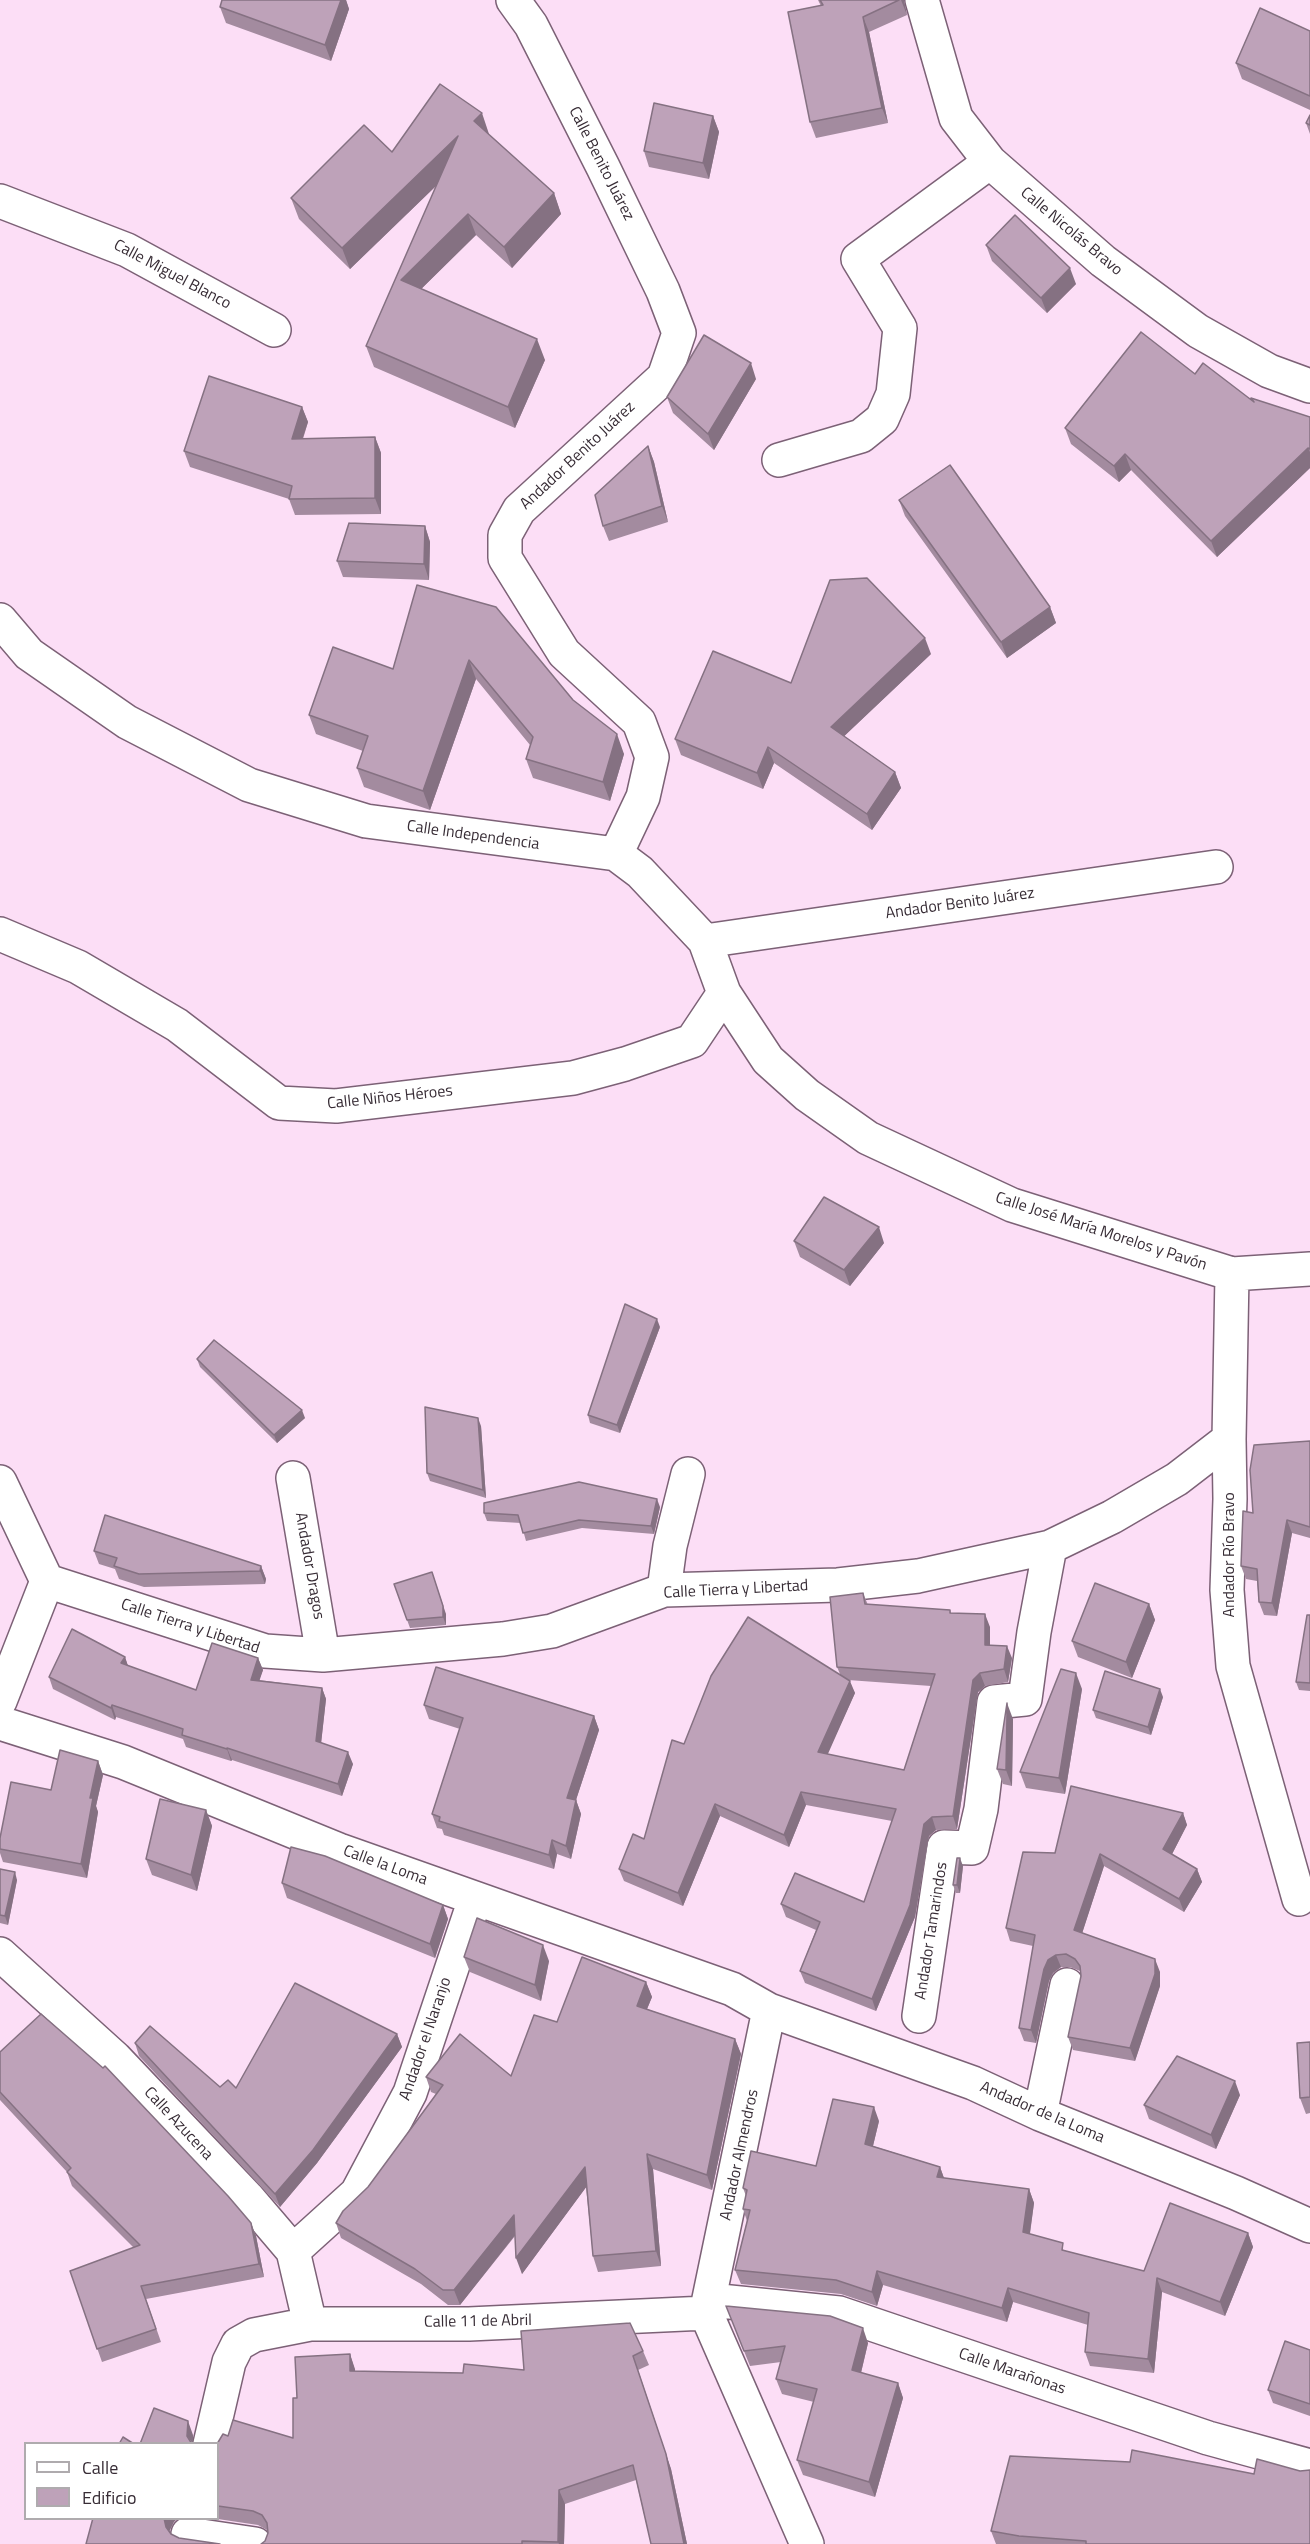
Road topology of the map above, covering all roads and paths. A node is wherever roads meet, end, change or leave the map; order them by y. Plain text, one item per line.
1 (513, 0) edge
2 (922, 0) edge
3 (990, 162) junction
4 (0, 201) edge
5 (274, 330) dead end
6 (679, 333) joint
7 (1310, 386) edge
8 (779, 460) dead end
9 (0, 620) edge
10 (616, 854) junction
11 (1215, 867) dead end
12 (0, 934) edge
13 (705, 941) junction
14 (724, 993) junction
15 (868, 1138) joint
16 (1310, 1269) edge
17 (1232, 1274) junction
18 (1229, 1439) junction
19 (688, 1474) dead end
20 (293, 1478) dead end
21 (0, 1482) edge
22 (1050, 1546) junction
23 (47, 1581) junction
24 (664, 1590) junction
25 (323, 1655) junction
26 (0, 1701) edge
27 (0, 1723) edge
28 (475, 1899) junction
29 (1299, 1899) dead end
30 (0, 1954) edge
31 (1067, 1985) dead end
32 (770, 2010) junction
33 (919, 2016) dead end
34 (1040, 2114) junction
35 (1310, 2226) edge
36 (293, 2251) junction
37 (708, 2306) junction
38 (310, 2324) junction
39 (210, 2442) edge
40 (1310, 2466) edge
41 (188, 2532) edge
42 (255, 2544) edge
43 (807, 2544) edge

1 - 6 street, Calle Benito Juárez
2 - 3 street, Calle Nicolás Bravo
3 - 7 street, Calle Nicolás Bravo
3 - 8 street
4 - 5 street, Calle Miguel Blanco
6 - 10 street, Andador Benito Juárez
9 - 10 street, Calle Independencia
10 - 13 street, Calle Independencia
11 - 13 street, Andador Benito Juárez
12 - 14 street, Calle Niños Héroes
13 - 14 street, Calle Independencia
14 - 15 street, Calle Independencia
15 - 17 street, Calle José María Morelos y Pavón
16 - 17 street, Calle José María Morelos y Pavón
17 - 18 street, Andador Río Bravo
18 - 22 street, Calle Tierra y Libertad
18 - 29 street, Andador Río Bravo
19 - 24 street
20 - 25 street, Andador Dragos
21 - 23 street
22 - 24 street, Calle Tierra y Libertad
22 - 33 street, Andador Tamarindos
23 - 25 street, Calle Tierra y Libertad
23 - 26 street
24 - 25 street, Calle Tierra y Libertad
27 - 28 street, Calle la Loma
28 - 32 street, Calle la Loma
28 - 36 street, Andador el Naranjo
30 - 36 street, Calle Azucena
31 - 34 street
32 - 34 street, Andador de la Loma
32 - 37 street, Andador Almendros
34 - 35 street, Andador de la Loma
36 - 38 street, Calle Azucena
37 - 38 street, Calle 11 de Abril
37 - 40 street, Calle Marañonas
37 - 43 street
38 - 39 street, Calle 11 de Abril
41 - 42 street

